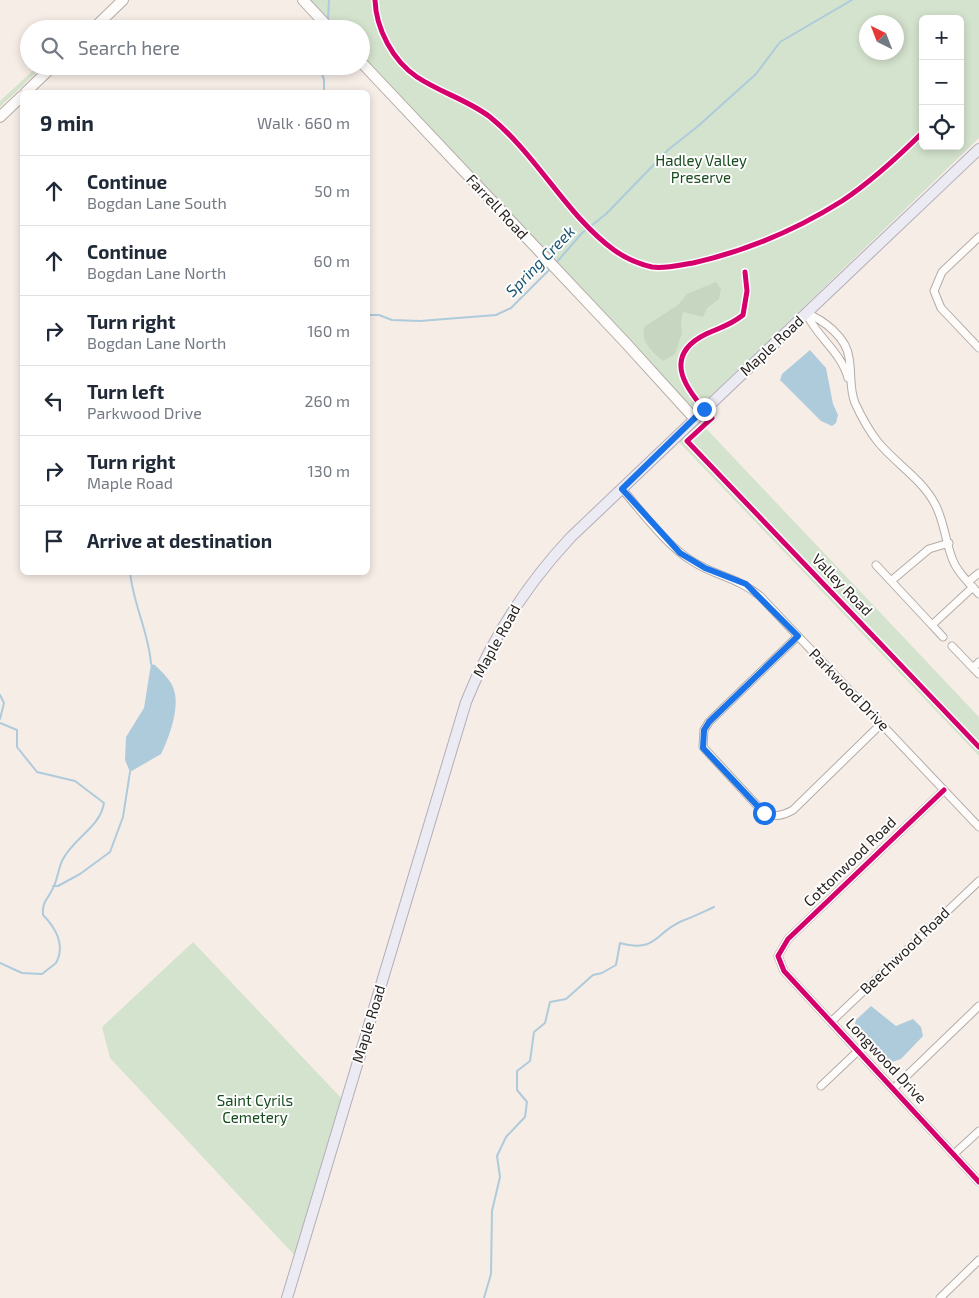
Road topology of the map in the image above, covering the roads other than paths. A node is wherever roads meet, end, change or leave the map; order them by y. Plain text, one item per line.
1 (123, 0) edge
2 (302, 0) edge
3 (102, 20) edge
4 (321, 20) edge
5 (370, 72) edge
6 (44, 75) edge
7 (28, 90) edge
8 (20, 98) edge
9 (0, 117) edge
10 (979, 149) edge
11 (979, 237) edge
12 (806, 314) junction
13 (979, 348) edge
14 (852, 391) junction
15 (694, 418) junction
16 (622, 489) junction
17 (949, 543) junction
18 (876, 565) dead end
19 (979, 572) edge
20 (891, 580) junction
21 (971, 585) junction
22 (979, 594) edge
23 (932, 625) junction
24 (798, 636) junction
25 (943, 637) dead end
26 (952, 646) dead end
27 (979, 662) edge
28 (973, 668) junction
29 (979, 674) edge
30 (882, 724) junction
31 (944, 790) junction
32 (979, 827) edge
33 (979, 881) edge
34 (778, 956) joint
35 (979, 1006) edge
36 (832, 1021) junction
37 (859, 1050) junction
38 (821, 1086) dead end
39 (894, 1088) junction
40 (979, 1130) edge
41 (954, 1154) junction
42 (979, 1182) edge
43 (979, 1260) edge
44 (287, 1298) edge
45 (940, 1298) edge

1 - 3 street
2 - 4 street
5 - 15 street, Farrell Road
6 - 7 street
8 - 9 street
10 - 12 main road, Maple Road
11 - 13 street
12 - 14 street
12 - 14 street
12 - 15 main road, Maple Road
14 - 17 street
15 - 16 main road, Maple Road
16 - 24 street, Parkwood Drive
16 - 44 main road, Maple Road
17 - 20 street
17 - 21 street
18 - 20 street
19 - 21 street
20 - 23 street
21 - 22 street
21 - 23 street
23 - 25 street
24 - 30 street, Parkwood Drive
24 - 30 street
26 - 28 street
27 - 28 street
28 - 29 street
30 - 31 street, Parkwood Drive
31 - 32 street, Parkwood Drive
31 - 34 street, Cottonwood Road
33 - 36 street, Beechwood Road
34 - 36 street, Longwood Drive
35 - 39 street
36 - 37 street, Longwood Drive
37 - 38 street
37 - 39 street, Longwood Drive
39 - 41 street, Longwood Drive
40 - 41 street
41 - 42 street, Longwood Drive
43 - 45 street

